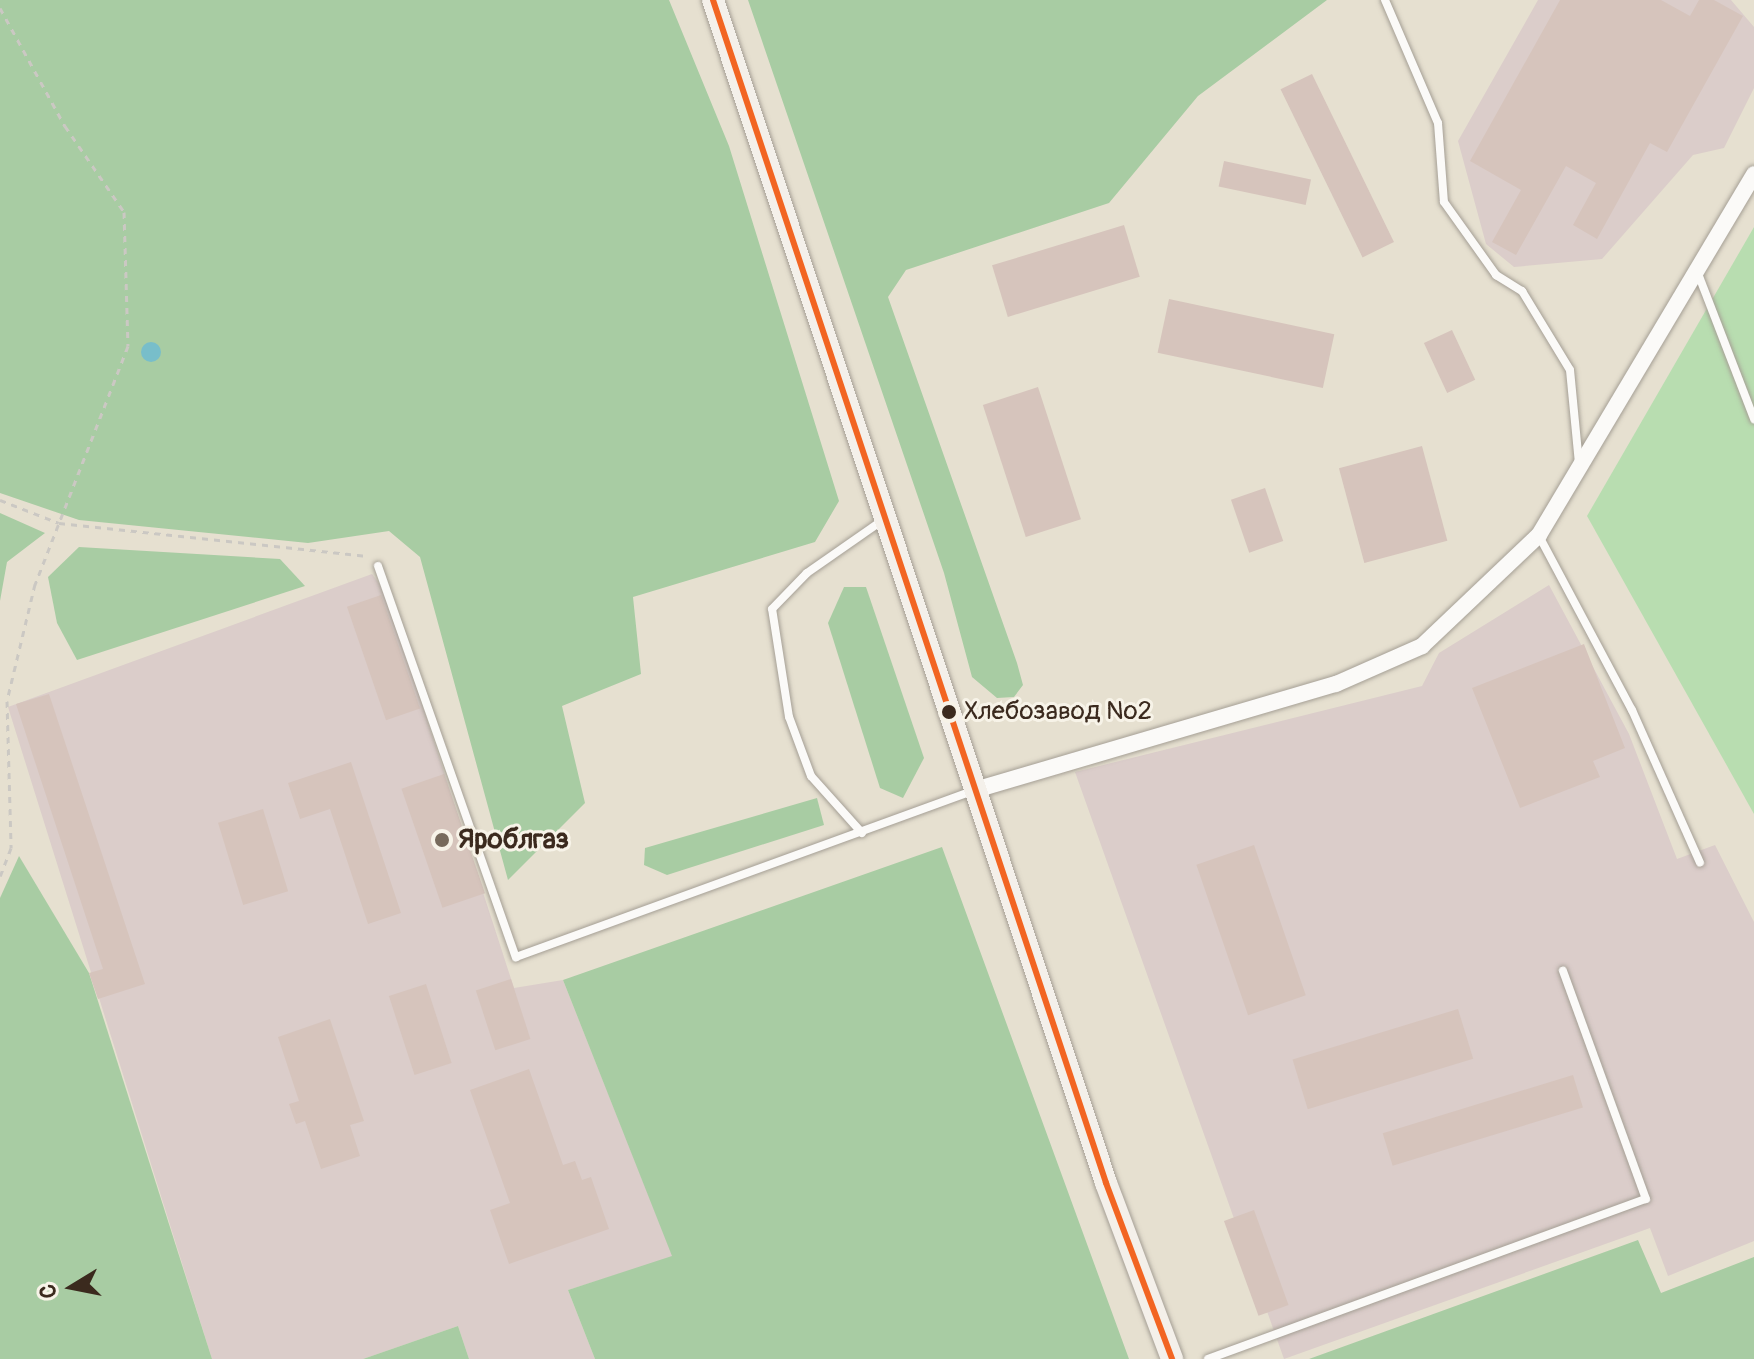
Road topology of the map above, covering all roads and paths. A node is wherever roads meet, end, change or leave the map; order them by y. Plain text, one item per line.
1 (713, 0) edge
2 (1385, 0) edge
3 (0, 8) edge
4 (1754, 174) edge
5 (1697, 270) junction
6 (1754, 419) edge
7 (1579, 467) junction
8 (0, 500) edge
9 (886, 518) junction
10 (59, 523) junction
11 (1539, 535) junction
12 (370, 555) dead end
13 (378, 566) dead end
14 (975, 790) junction
15 (862, 833) junction
16 (1700, 863) dead end
17 (0, 876) edge
18 (1563, 971) dead end
19 (1172, 1359) edge
20 (1208, 1359) edge

1 - 9 main road
2 - 7 lane
3 - 10 path
4 - 5 street
5 - 6 lane
5 - 7 street
7 - 11 street
8 - 10 path
9 - 14 main road
9 - 15 lane
10 - 12 path
10 - 17 path
11 - 14 street
11 - 16 lane
13 - 15 lane
14 - 15 lane
14 - 19 main road
18 - 20 lane

